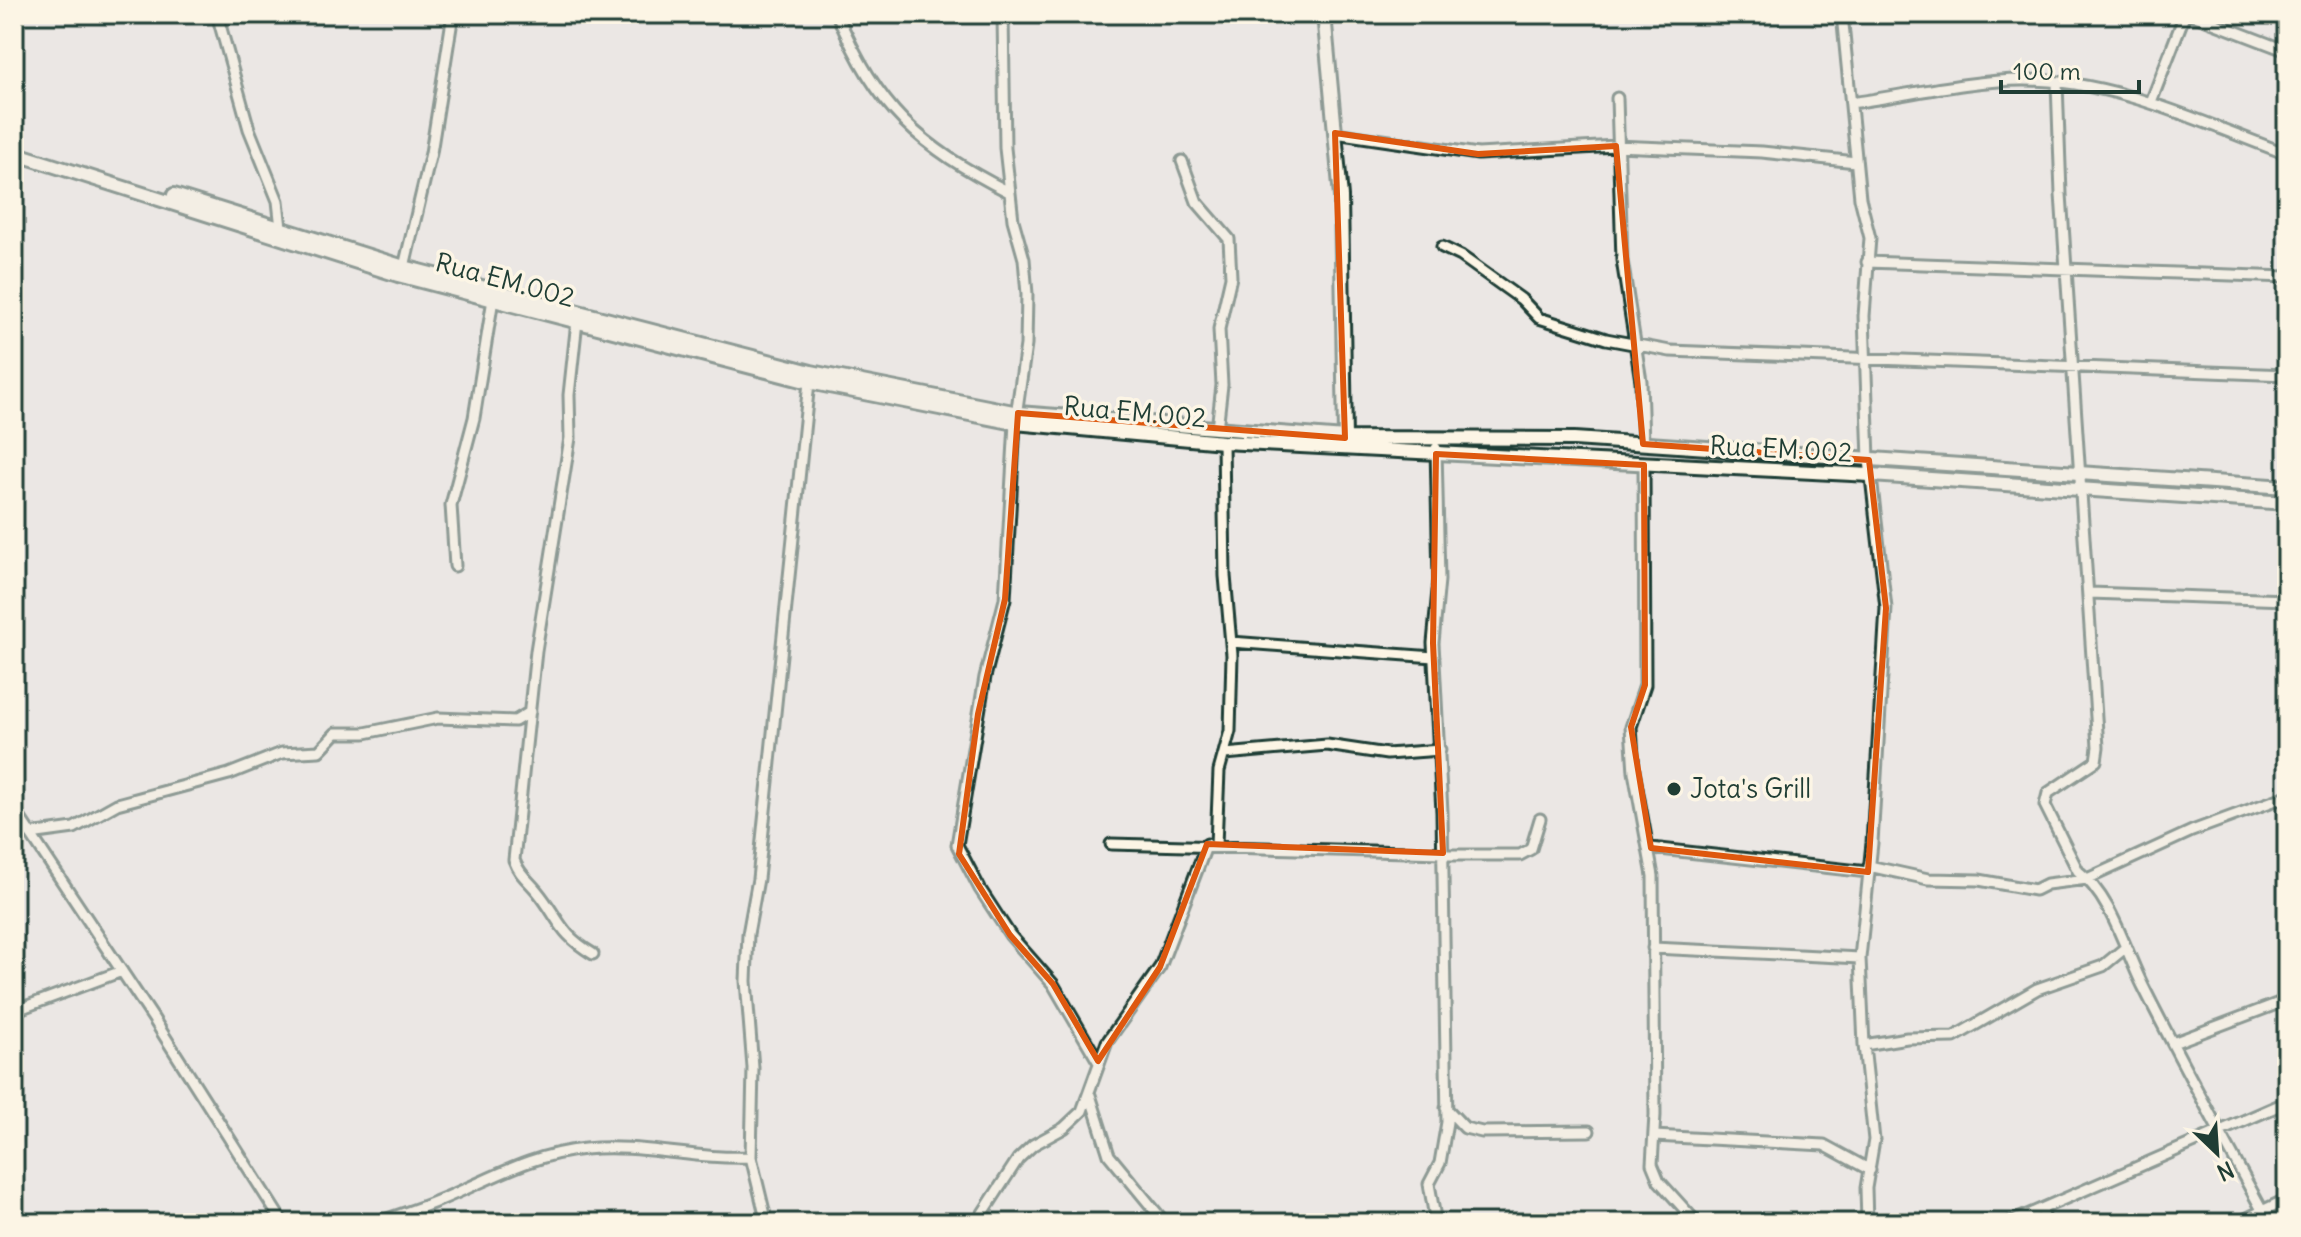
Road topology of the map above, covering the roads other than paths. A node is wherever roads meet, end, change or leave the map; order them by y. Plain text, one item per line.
1 (217, 14) edge
2 (453, 14) edge
3 (837, 14) edge
4 (1003, 14) edge
5 (1324, 14) edge
6 (1842, 14) edge
7 (2187, 14) edge
8 (2287, 51) edge
9 (2057, 83) junction
10 (1617, 98) dead end
11 (2151, 102) junction
12 (1851, 103) junction
13 (1335, 133) junction
14 (1616, 146) junction
15 (14, 147) edge
16 (14, 153) edge
17 (2287, 154) edge
18 (1182, 161) dead end
19 (1856, 162) junction
20 (1009, 192) junction
21 (281, 228) junction
22 (1442, 247) dead end
23 (1867, 262) junction
24 (404, 267) junction
25 (2066, 269) junction
26 (2287, 277) edge
27 (493, 299) junction
28 (577, 321) junction
29 (1635, 344) junction
30 (1866, 360) junction
31 (2073, 367) junction
32 (2287, 375) edge
33 (809, 382) junction
34 (1016, 418) junction
35 (1217, 429) junction
36 (1345, 438) junction
37 (1436, 438) junction
38 (1223, 442) junction
39 (1643, 444) junction
40 (1436, 454) junction
41 (1869, 460) junction
42 (1644, 465) junction
43 (2079, 473) junction
44 (1871, 475) junction
45 (2287, 487) edge
46 (2082, 488) junction
47 (2287, 503) edge
48 (455, 566) dead end
49 (2090, 593) junction
50 (2287, 600) edge
51 (1231, 642) junction
52 (1434, 657) junction
53 (530, 712) junction
54 (1440, 750) junction
55 (1225, 754) junction
56 (2287, 796) edge
57 (14, 809) edge
58 (1540, 819) dead end
59 (30, 834) junction
60 (1111, 844) dead end
61 (1212, 844) junction
62 (1651, 848) junction
63 (1443, 854) junction
64 (1869, 869) junction
65 (2087, 879) junction
66 (1653, 948) junction
67 (2125, 948) junction
68 (593, 954) dead end
69 (1860, 958) junction
70 (122, 971) junction
71 (2287, 1000) edge
72 (14, 1011) edge
73 (2173, 1043) junction
74 (1864, 1045) junction
75 (1098, 1061) junction
76 (1090, 1095) junction
77 (2287, 1102) edge
78 (1445, 1107) junction
79 (2219, 1129) junction
80 (1589, 1131) dead end
81 (1654, 1136) junction
82 (751, 1157) junction
83 (1870, 1170) junction
84 (2287, 1199) edge
85 (2261, 1208) junction
86 (2042, 1210) junction
87 (981, 1216) dead end
88 (283, 1223) edge
89 (376, 1223) edge
90 (767, 1223) edge
91 (1165, 1223) edge
92 (1436, 1223) edge
93 (1697, 1223) edge
94 (1867, 1223) edge
95 (2009, 1223) edge
96 (2046, 1223) edge
97 (2237, 1223) edge
98 (2269, 1223) edge

1 - 21 street
2 - 24 street
3 - 20 street
4 - 20 street
5 - 13 street
6 - 12 street
7 - 8 street
7 - 11 street
9 - 11 street
9 - 12 street
9 - 25 street
10 - 14 street
11 - 17 street
12 - 19 street
13 - 14 street
13 - 36 street
14 - 19 street
14 - 29 street
15 - 21 street, Rua EM.002
16 - 27 street, Rua EM.002
18 - 35 street
19 - 23 street
20 - 34 street
21 - 24 street, Rua EM.002
22 - 29 street
23 - 25 street
23 - 30 street
24 - 34 street, Rua EM.002
25 - 26 street
25 - 31 street
27 - 28 street, Rua EM.002
27 - 48 street
28 - 33 street, Rua EM.002
28 - 53 street
29 - 30 street
29 - 39 street
30 - 31 street
30 - 41 street
31 - 32 street
31 - 43 street
33 - 34 street, Rua EM.002
33 - 82 street
34 - 35 street, Rua EM.002
34 - 38 street, Rua EM.002
34 - 75 street
35 - 36 street, Rua EM.002
36 - 37 street, Rua EM.002
37 - 39 street, Rua EM.002
37 - 40 street
38 - 40 street, Rua EM.002
38 - 51 street
39 - 41 street, Rua EM.002
40 - 42 street, Rua EM.002
40 - 52 street
41 - 43 street, Rua EM.002
41 - 44 street
42 - 44 street, Rua EM.002
42 - 62 street
43 - 45 street, Rua EM.002
43 - 46 street
44 - 46 street, Rua EM.002
44 - 64 street
46 - 47 street, Rua EM.002
46 - 49 street
49 - 50 street
49 - 65 street
51 - 52 street
51 - 55 street
52 - 54 street
53 - 59 street
53 - 68 street
54 - 55 street
54 - 63 street
55 - 61 street
56 - 65 street
57 - 59 street
58 - 63 street
59 - 70 street
60 - 61 street
61 - 63 street
61 - 75 street
62 - 64 street
62 - 66 street
63 - 78 street
64 - 65 street
64 - 69 street
65 - 67 street
66 - 69 street
66 - 81 street
67 - 73 street
67 - 74 street
69 - 74 street
70 - 72 street
70 - 88 street
71 - 73 street
73 - 79 street
74 - 83 street
75 - 76 street
76 - 87 street
76 - 91 street
77 - 79 street
78 - 80 street
78 - 92 street
79 - 85 street
79 - 86 street
81 - 83 street
81 - 93 street
82 - 89 street
82 - 90 street
83 - 94 street
84 - 85 street
85 - 97 street
85 - 98 street
86 - 95 street
86 - 96 street

